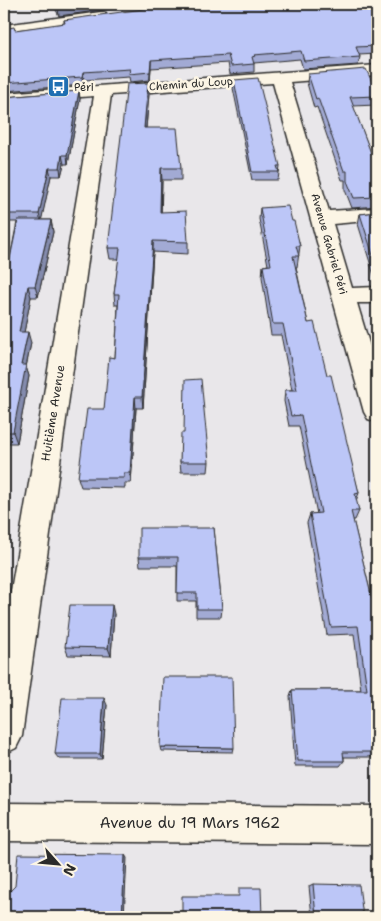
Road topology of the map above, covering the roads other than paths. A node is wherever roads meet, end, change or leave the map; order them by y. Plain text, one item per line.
1 (116, 14) edge
2 (4, 30) edge
3 (377, 70) edge
4 (280, 77) junction
5 (103, 91) junction
6 (4, 98) edge
7 (377, 214) edge
8 (322, 218) junction
9 (377, 295) edge
10 (344, 296) junction
11 (377, 412) edge
12 (4, 736) edge
13 (4, 822) edge
14 (377, 825) edge

1 - 2 street
3 - 4 street, Chemin du Loup
4 - 5 street, Chemin du Loup
4 - 8 street, Avenue Gabriel Péri
5 - 6 street, Chemin du Loup
5 - 12 street, Huitième Avenue
7 - 8 street
8 - 10 street, Avenue Gabriel Péri
9 - 10 street
10 - 11 street, Avenue Gabriel Péri
13 - 14 street, Avenue du 19 Mars 1962

